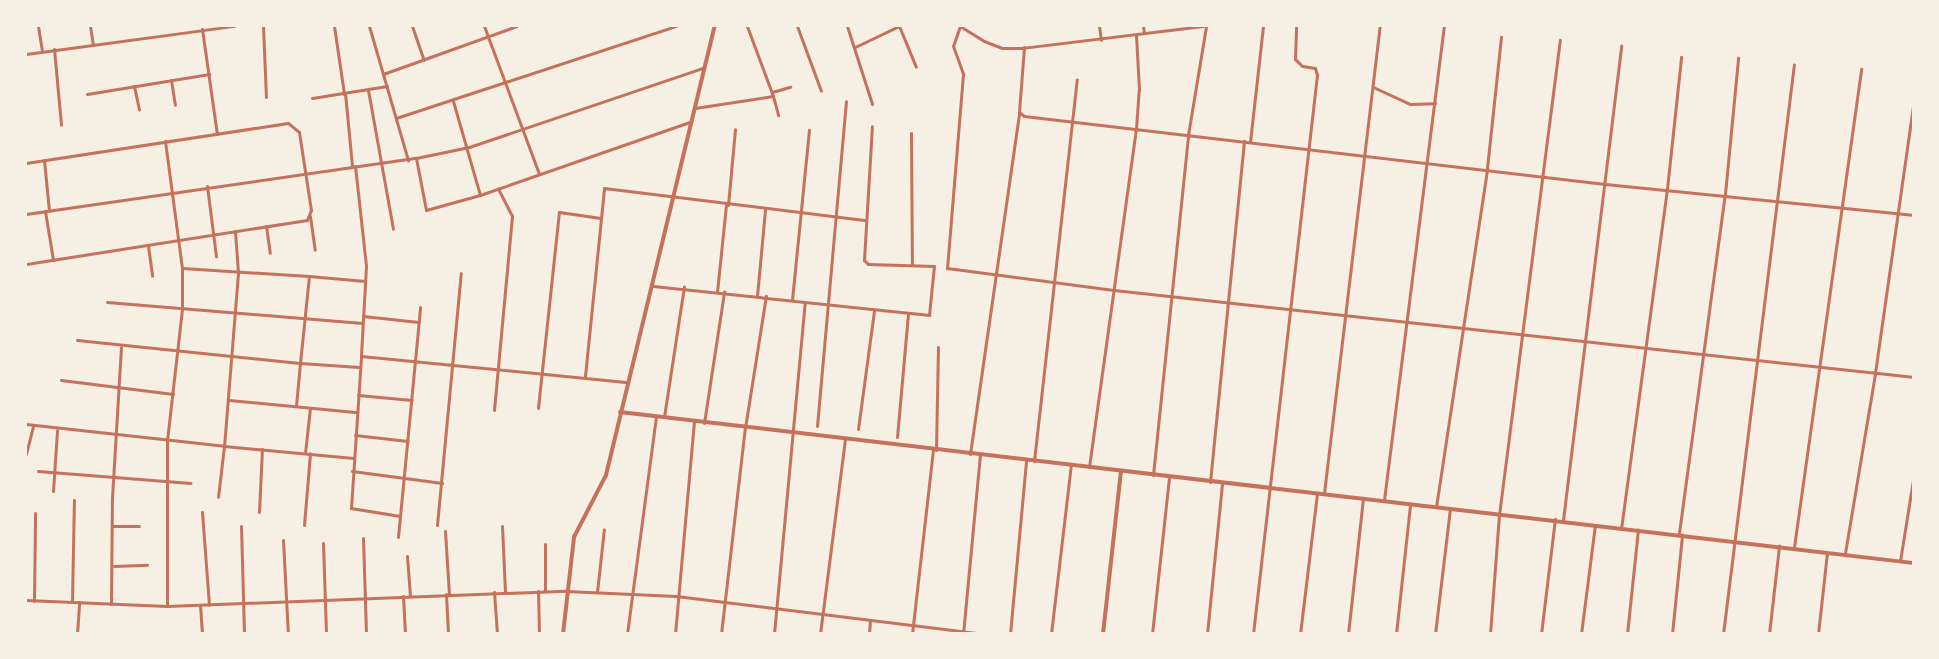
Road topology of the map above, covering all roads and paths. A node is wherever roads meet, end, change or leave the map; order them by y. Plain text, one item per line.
1 (38, 26) edge
2 (90, 26) edge
3 (234, 26) edge
4 (263, 26) edge
5 (334, 26) edge
6 (369, 26) edge
7 (412, 26) edge
8 (484, 26) edge
9 (517, 26) edge
10 (676, 26) edge
11 (715, 26) edge
12 (747, 26) edge
13 (797, 26) edge
14 (847, 26) edge
15 (900, 26) edge
16 (1099, 26) edge
17 (1143, 26) edge
18 (1188, 26) edge
19 (1205, 26) edge
20 (1263, 26) edge
21 (1296, 26) edge
22 (1380, 26) edge
23 (1444, 26) edge
24 (211, 27) edge
25 (202, 29) junction
26 (1144, 33) junction
27 (1136, 35) junction
28 (487, 36) junction
29 (1501, 37) dead end
30 (1101, 40) junction
31 (1560, 40) dead end
32 (93, 44) junction
33 (1621, 46) dead end
34 (855, 47) junction
35 (1024, 47) junction
36 (54, 49) junction
37 (42, 51) junction
38 (26, 54) edge
39 (1681, 57) dead end
40 (1738, 58) dead end
41 (424, 60) junction
42 (1794, 64) dead end
43 (916, 67) dead end
44 (703, 68) junction
45 (1861, 69) dead end
46 (209, 74) junction
47 (383, 74) junction
48 (1077, 79) dead end
49 (171, 80) junction
50 (505, 81) junction
51 (134, 86) junction
52 (387, 86) junction
53 (790, 87) dead end
54 (1373, 87) junction
55 (368, 90) junction
56 (821, 90) dead end
57 (344, 93) junction
58 (87, 94) dead end
59 (772, 94) junction
60 (266, 97) dead end
61 (312, 98) dead end
62 (1914, 99) edge
63 (453, 101) junction
64 (846, 101) dead end
65 (1435, 103) junction
66 (872, 104) dead end
67 (175, 105) dead end
68 (695, 108) junction
69 (139, 109) dead end
70 (1019, 112) junction
71 (778, 115) dead end
72 (396, 118) junction
73 (1073, 121) junction
74 (690, 122) junction
75 (61, 125) dead end
76 (872, 126) dead end
77 (521, 127) junction
78 (735, 129) dead end
79 (1136, 129) junction
80 (809, 130) dead end
81 (911, 133) dead end
82 (217, 134) junction
83 (1188, 135) junction
84 (165, 141) junction
85 (1244, 141) junction
86 (1250, 142) junction
87 (469, 147) junction
88 (1311, 148) junction
89 (1362, 155) junction
90 (416, 159) junction
91 (44, 160) junction
92 (408, 160) junction
93 (1426, 162) junction
94 (26, 163) edge
95 (381, 163) junction
96 (353, 167) junction
97 (1487, 168) junction
98 (307, 172) junction
99 (538, 174) junction
100 (1542, 174) junction
101 (1605, 184) junction
102 (207, 186) junction
103 (498, 188) junction
104 (1667, 189) junction
105 (173, 191) junction
106 (1725, 194) junction
107 (480, 195) junction
108 (672, 197) junction
109 (1778, 201) junction
110 (727, 205) junction
111 (1841, 207) junction
112 (765, 209) junction
113 (47, 211) junction
114 (801, 212) junction
115 (1897, 213) junction
116 (26, 214) edge
117 (1914, 215) edge
118 (310, 216) junction
119 (601, 218) junction
120 (836, 219) junction
121 (867, 220) junction
122 (266, 226) junction
123 (393, 229) dead end
124 (235, 231) junction
125 (213, 234) junction
126 (179, 240) junction
127 (148, 246) junction
128 (315, 249) dead end
129 (270, 253) dead end
130 (216, 256) dead end
131 (53, 260) junction
132 (26, 264) edge
133 (912, 265) junction
134 (182, 268) junction
135 (238, 273) junction
136 (461, 273) dead end
137 (993, 275) junction
138 (152, 276) dead end
139 (309, 276) junction
140 (365, 281) junction
141 (1057, 282) junction
142 (653, 286) junction
143 (684, 288) junction
144 (1114, 290) junction
145 (717, 292) junction
146 (724, 292) junction
147 (1173, 295) junction
148 (757, 296) junction
149 (766, 296) junction
150 (792, 300) junction
151 (107, 302) dead end
152 (805, 302) junction
153 (825, 303) junction
154 (1231, 303) junction
155 (420, 307) dead end
156 (182, 309) junction
157 (1293, 309) junction
158 (874, 310) junction
159 (235, 314) junction
160 (908, 314) junction
161 (1344, 314) junction
162 (363, 315) junction
163 (305, 319) junction
164 (1404, 320) junction
165 (362, 322) junction
166 (419, 322) junction
167 (1462, 327) junction
168 (1522, 334) junction
169 (77, 340) dead end
170 (1586, 340) junction
171 (121, 347) junction
172 (938, 347) dead end
173 (1642, 349) junction
174 (179, 352) junction
175 (1701, 355) junction
176 (361, 356) junction
177 (232, 358) junction
178 (415, 361) junction
179 (1760, 362) junction
180 (300, 363) junction
181 (453, 365) junction
182 (360, 367) junction
183 (1816, 368) junction
184 (497, 369) junction
185 (541, 373) junction
186 (1875, 373) junction
187 (585, 376) junction
188 (1914, 377) edge
189 (61, 380) dead end
190 (628, 382) junction
191 (119, 387) junction
192 (173, 394) junction
193 (358, 395) junction
194 (229, 400) junction
195 (412, 400) junction
196 (296, 406) junction
197 (310, 408) junction
198 (538, 408) dead end
199 (494, 410) dead end
200 (357, 412) junction
201 (620, 412) junction
202 (656, 417) junction
203 (664, 417) junction
204 (694, 422) junction
205 (704, 423) junction
206 (26, 424) edge
207 (33, 426) junction
208 (817, 426) dead end
209 (745, 428) junction
210 (858, 429) dead end
211 (57, 430) junction
212 (793, 434) junction
213 (117, 435) junction
214 (355, 435) junction
215 (897, 437) dead end
216 (167, 440) junction
217 (845, 440) junction
218 (408, 441) junction
219 (224, 446) junction
220 (262, 449) junction
221 (934, 449) junction
222 (305, 453) junction
223 (310, 453) junction
224 (26, 454) edge
225 (970, 454) junction
226 (980, 455) junction
227 (353, 458) junction
228 (1026, 460) junction
229 (1034, 461) junction
230 (1071, 465) junction
231 (1089, 467) junction
232 (38, 471) dead end
233 (352, 471) junction
234 (1121, 472) junction
235 (56, 473) junction
236 (1914, 474) edge
237 (1153, 475) junction
238 (113, 477) junction
239 (1169, 477) junction
240 (404, 478) junction
241 (166, 481) junction
242 (1210, 482) junction
243 (191, 483) dead end
244 (442, 483) junction
245 (1222, 483) junction
246 (1269, 488) junction
247 (53, 491) dead end
248 (1317, 493) junction
249 (1324, 494) junction
250 (218, 497) dead end
251 (1363, 498) junction
252 (74, 500) dead end
253 (1384, 500) junction
254 (1410, 503) junction
255 (1436, 507) junction
256 (1450, 509) junction
257 (202, 512) dead end
258 (259, 512) dead end
259 (35, 513) dead end
260 (1499, 514) junction
261 (400, 516) junction
262 (1555, 519) junction
263 (1563, 520) junction
264 (304, 525) dead end
265 (437, 525) dead end
266 (1595, 525) junction
267 (112, 526) junction
268 (139, 526) dead end
269 (241, 526) dead end
270 (502, 526) dead end
271 (604, 529) dead end
272 (1621, 529) junction
273 (1638, 530) junction
274 (445, 531) dead end
275 (1680, 534) junction
276 (398, 537) dead end
277 (363, 538) dead end
278 (283, 540) dead end
279 (1736, 540) junction
280 (323, 543) dead end
281 (545, 544) dead end
282 (1779, 546) junction
283 (1794, 547) junction
284 (1827, 551) junction
285 (1845, 553) junction
286 (407, 556) dead end
287 (1900, 561) junction
288 (1914, 563) edge
289 (147, 565) dead end
290 (114, 566) junction
291 (538, 591) junction
292 (545, 591) junction
293 (566, 591) junction
294 (494, 592) junction
295 (505, 592) junction
296 (597, 592) junction
297 (448, 594) junction
298 (634, 594) junction
299 (403, 596) junction
300 (410, 596) junction
301 (676, 596) junction
302 (365, 597) junction
303 (325, 599) junction
304 (26, 600) edge
305 (34, 601) junction
306 (72, 601) junction
307 (79, 602) junction
308 (288, 602) junction
309 (725, 602) junction
310 (243, 603) junction
311 (111, 604) junction
312 (200, 605) junction
313 (209, 605) junction
314 (167, 606) junction
315 (777, 610) junction
316 (822, 616) junction
317 (870, 621) junction
318 (913, 626) junction
319 (963, 632) edge
320 (78, 633) edge
321 (202, 633) edge
322 (244, 633) edge
323 (288, 633) edge
324 (326, 633) edge
325 (366, 633) edge
326 (405, 633) edge
327 (448, 633) edge
328 (497, 633) edge
329 (539, 633) edge
330 (563, 633) edge
331 (627, 633) edge
332 (675, 633) edge
333 (721, 633) edge
334 (774, 633) edge
335 (820, 633) edge
336 (869, 633) edge
337 (912, 633) edge
338 (985, 633) edge
339 (1010, 633) edge
340 (1051, 633) edge
341 (1103, 633) edge
342 (1152, 633) edge
343 (1206, 633) edge
344 (1253, 633) edge
345 (1300, 633) edge
346 (1348, 633) edge
347 (1396, 633) edge
348 (1435, 633) edge
349 (1490, 633) edge
350 (1541, 633) edge
351 (1581, 633) edge
352 (1627, 633) edge
353 (1672, 633) edge
354 (1724, 633) edge
355 (1768, 633) edge
356 (1818, 633) edge

1 - 37 street
2 - 32 street
3 - 24 street
4 - 60 street
5 - 57 street
6 - 47 street
7 - 41 street
8 - 28 street
9 - 28 street
10 - 50 street
11 - 44 street
12 - 59 street
13 - 56 street
14 - 34 street
15 - 34 street
15 - 43 street
16 - 30 street
17 - 26 street
18 - 19 street
18 - 26 street
19 - 83 street
20 - 86 street
21 - 88 street
22 - 54 street
23 - 65 street
24 - 25 street
25 - 32 street
25 - 46 street
26 - 27 street
27 - 30 street
27 - 79 street
28 - 41 street
28 - 50 street
29 - 97 street
30 - 35 street
31 - 100 street
32 - 36 street
33 - 101 street
34 - 66 street
35 - 70 street
35 - 137 street
36 - 37 street
36 - 75 street
37 - 38 street
39 - 104 street
40 - 106 street
41 - 47 street
42 - 109 street
44 - 68 street
44 - 77 street
45 - 111 street
46 - 49 street
46 - 82 street
47 - 52 street
48 - 73 street
49 - 51 street
49 - 67 street
50 - 63 street
50 - 77 street
51 - 58 street
51 - 69 street
52 - 55 street
52 - 72 street
53 - 59 street
54 - 65 street
54 - 89 street
55 - 57 street
55 - 95 street
57 - 61 street
57 - 96 street
59 - 68 street
59 - 71 street
62 - 115 street
63 - 72 street
63 - 87 street
64 - 120 street
65 - 93 street
68 - 74 street
70 - 73 street
70 - 137 street
72 - 92 street
73 - 79 street
73 - 141 street
74 - 99 street
74 - 108 street
76 - 121 street
77 - 87 street
77 - 99 street
78 - 110 street
79 - 83 street
79 - 144 street
80 - 114 street
81 - 133 street
82 - 84 street
82 - 98 street
83 - 85 street
83 - 147 street
84 - 91 street
84 - 105 street
85 - 86 street
85 - 154 street
86 - 88 street
87 - 90 street
87 - 107 street
88 - 89 street
88 - 157 street
89 - 93 street
89 - 161 street
90 - 92 street
90 - 107 street
91 - 94 street
91 - 113 street
92 - 95 street
93 - 97 street
93 - 164 street
95 - 96 street
95 - 123 street
96 - 98 street
96 - 140 street
97 - 100 street
97 - 167 street
98 - 102 street
98 - 118 street
99 - 103 street
100 - 101 street
100 - 168 street
101 - 104 street
101 - 170 street
102 - 105 street
102 - 125 street
103 - 107 street
103 - 184 street
104 - 106 street
104 - 173 street
105 - 113 street
105 - 126 street
106 - 109 street
106 - 175 street
108 - 110 street
108 - 119 street
108 - 142 street
109 - 111 street
109 - 179 street
110 - 112 street
110 - 145 street
111 - 115 street
111 - 183 street
112 - 114 street
112 - 148 street
113 - 116 street
113 - 131 street
114 - 120 street
114 - 150 street
115 - 117 street
115 - 186 street
118 - 122 street
118 - 128 street
119 - 185 street
119 - 187 street
120 - 121 street
120 - 153 street
121 - 133 street
122 - 124 street
122 - 129 street
124 - 125 street
124 - 135 street
125 - 126 street
125 - 130 street
126 - 127 street
126 - 134 street
127 - 131 street
127 - 138 street
131 - 132 street
133 - 160 street
134 - 135 street
134 - 156 street
135 - 139 street
135 - 159 street
136 - 181 street
137 - 141 street
137 - 225 street
139 - 140 street
139 - 163 street
140 - 162 street
141 - 144 street
141 - 229 street
142 - 143 street
142 - 190 street
143 - 145 street
143 - 203 street
144 - 147 street
144 - 231 street
145 - 146 street
146 - 148 street
146 - 205 street
147 - 154 street
147 - 237 street
148 - 149 street
149 - 150 street
149 - 209 street
150 - 152 street
151 - 156 street
152 - 153 street
152 - 212 street
153 - 158 street
153 - 208 street
154 - 157 street
154 - 242 street
155 - 166 street
156 - 159 street
156 - 174 street
157 - 161 street
157 - 246 street
158 - 160 street
158 - 210 street
159 - 163 street
159 - 177 street
160 - 215 street
161 - 164 street
161 - 249 street
162 - 165 street
162 - 166 street
163 - 165 street
163 - 180 street
164 - 167 street
164 - 253 street
165 - 176 street
166 - 178 street
167 - 168 street
167 - 255 street
168 - 170 street
168 - 260 street
169 - 171 street
170 - 173 street
170 - 263 street
171 - 174 street
171 - 191 street
172 - 221 street
173 - 175 street
173 - 272 street
174 - 177 street
174 - 192 street
175 - 179 street
175 - 275 street
176 - 178 street
176 - 182 street
177 - 180 street
177 - 194 street
178 - 181 street
178 - 195 street
179 - 183 street
179 - 279 street
180 - 182 street
180 - 196 street
181 - 184 street
181 - 244 street
182 - 193 street
183 - 186 street
183 - 283 street
184 - 185 street
184 - 199 street
185 - 187 street
185 - 198 street
186 - 188 street
186 - 285 street
187 - 190 street
189 - 191 street
190 - 201 street
191 - 192 street
191 - 213 street
192 - 216 street
193 - 195 street
193 - 200 street
194 - 196 street
194 - 219 street
195 - 218 street
196 - 197 street
197 - 200 street
197 - 222 street
200 - 214 street
201 - 202 street
201 - 293 street
202 - 203 street
202 - 298 street
203 - 204 street
204 - 205 street
204 - 301 street
205 - 209 street
206 - 207 street
207 - 211 street
207 - 224 street
209 - 212 street
209 - 309 street
211 - 213 street
211 - 235 street
212 - 217 street
212 - 315 street
213 - 216 street
213 - 238 street
214 - 218 street
214 - 227 street
216 - 219 street
216 - 241 street
217 - 221 street
217 - 316 street
218 - 240 street
219 - 220 street
219 - 250 street
220 - 222 street
220 - 258 street
221 - 225 street
221 - 318 street
222 - 223 street
223 - 227 street
223 - 264 street
225 - 226 street
226 - 228 street
226 - 319 street
227 - 233 street
228 - 229 street
228 - 339 street
229 - 230 street
230 - 231 street
230 - 340 street
231 - 234 street
232 - 235 street
233 - 240 street
233 - 261 street
234 - 237 street
234 - 341 street
235 - 238 street
235 - 247 street
236 - 287 street
237 - 239 street
238 - 241 street
238 - 267 street
239 - 242 street
239 - 342 street
240 - 244 street
240 - 261 street
241 - 243 street
241 - 314 street
242 - 245 street
244 - 265 street
245 - 246 street
245 - 343 street
246 - 248 street
246 - 344 street
248 - 249 street
248 - 345 street
249 - 251 street
251 - 253 street
251 - 346 street
252 - 306 street
253 - 254 street
254 - 255 street
254 - 347 street
255 - 256 street
256 - 260 street
256 - 348 street
257 - 313 street
259 - 305 street
260 - 262 street
260 - 349 street
261 - 276 street
262 - 263 street
262 - 350 street
263 - 266 street
266 - 272 street
266 - 351 street
267 - 268 street
267 - 290 street
269 - 310 street
270 - 295 street
271 - 296 street
272 - 273 street
273 - 275 street
273 - 352 street
274 - 297 street
275 - 279 street
275 - 353 street
277 - 302 street
278 - 308 street
279 - 282 street
279 - 354 street
280 - 303 street
281 - 292 street
282 - 283 street
282 - 355 street
283 - 284 street
284 - 285 street
284 - 356 street
285 - 287 street
286 - 300 street
287 - 288 street
289 - 290 street
290 - 311 street
291 - 292 street
291 - 295 street
291 - 329 street
292 - 293 street
293 - 296 street
293 - 330 street
294 - 295 street
294 - 297 street
294 - 328 street
296 - 298 street
297 - 300 street
297 - 327 street
298 - 301 street
298 - 331 street
299 - 300 street
299 - 302 street
299 - 326 street
301 - 309 street
301 - 332 street
302 - 303 street
302 - 325 street
303 - 308 street
303 - 324 street
304 - 305 street
305 - 306 street
306 - 307 street
307 - 311 street
307 - 320 street
308 - 310 street
308 - 323 street
309 - 315 street
309 - 333 street
310 - 313 street
310 - 322 street
311 - 314 street
312 - 313 street
312 - 314 street
312 - 321 street
315 - 316 street
315 - 334 street
316 - 317 street
316 - 335 street
317 - 318 street
317 - 336 street
318 - 319 street
318 - 337 street
319 - 338 street

